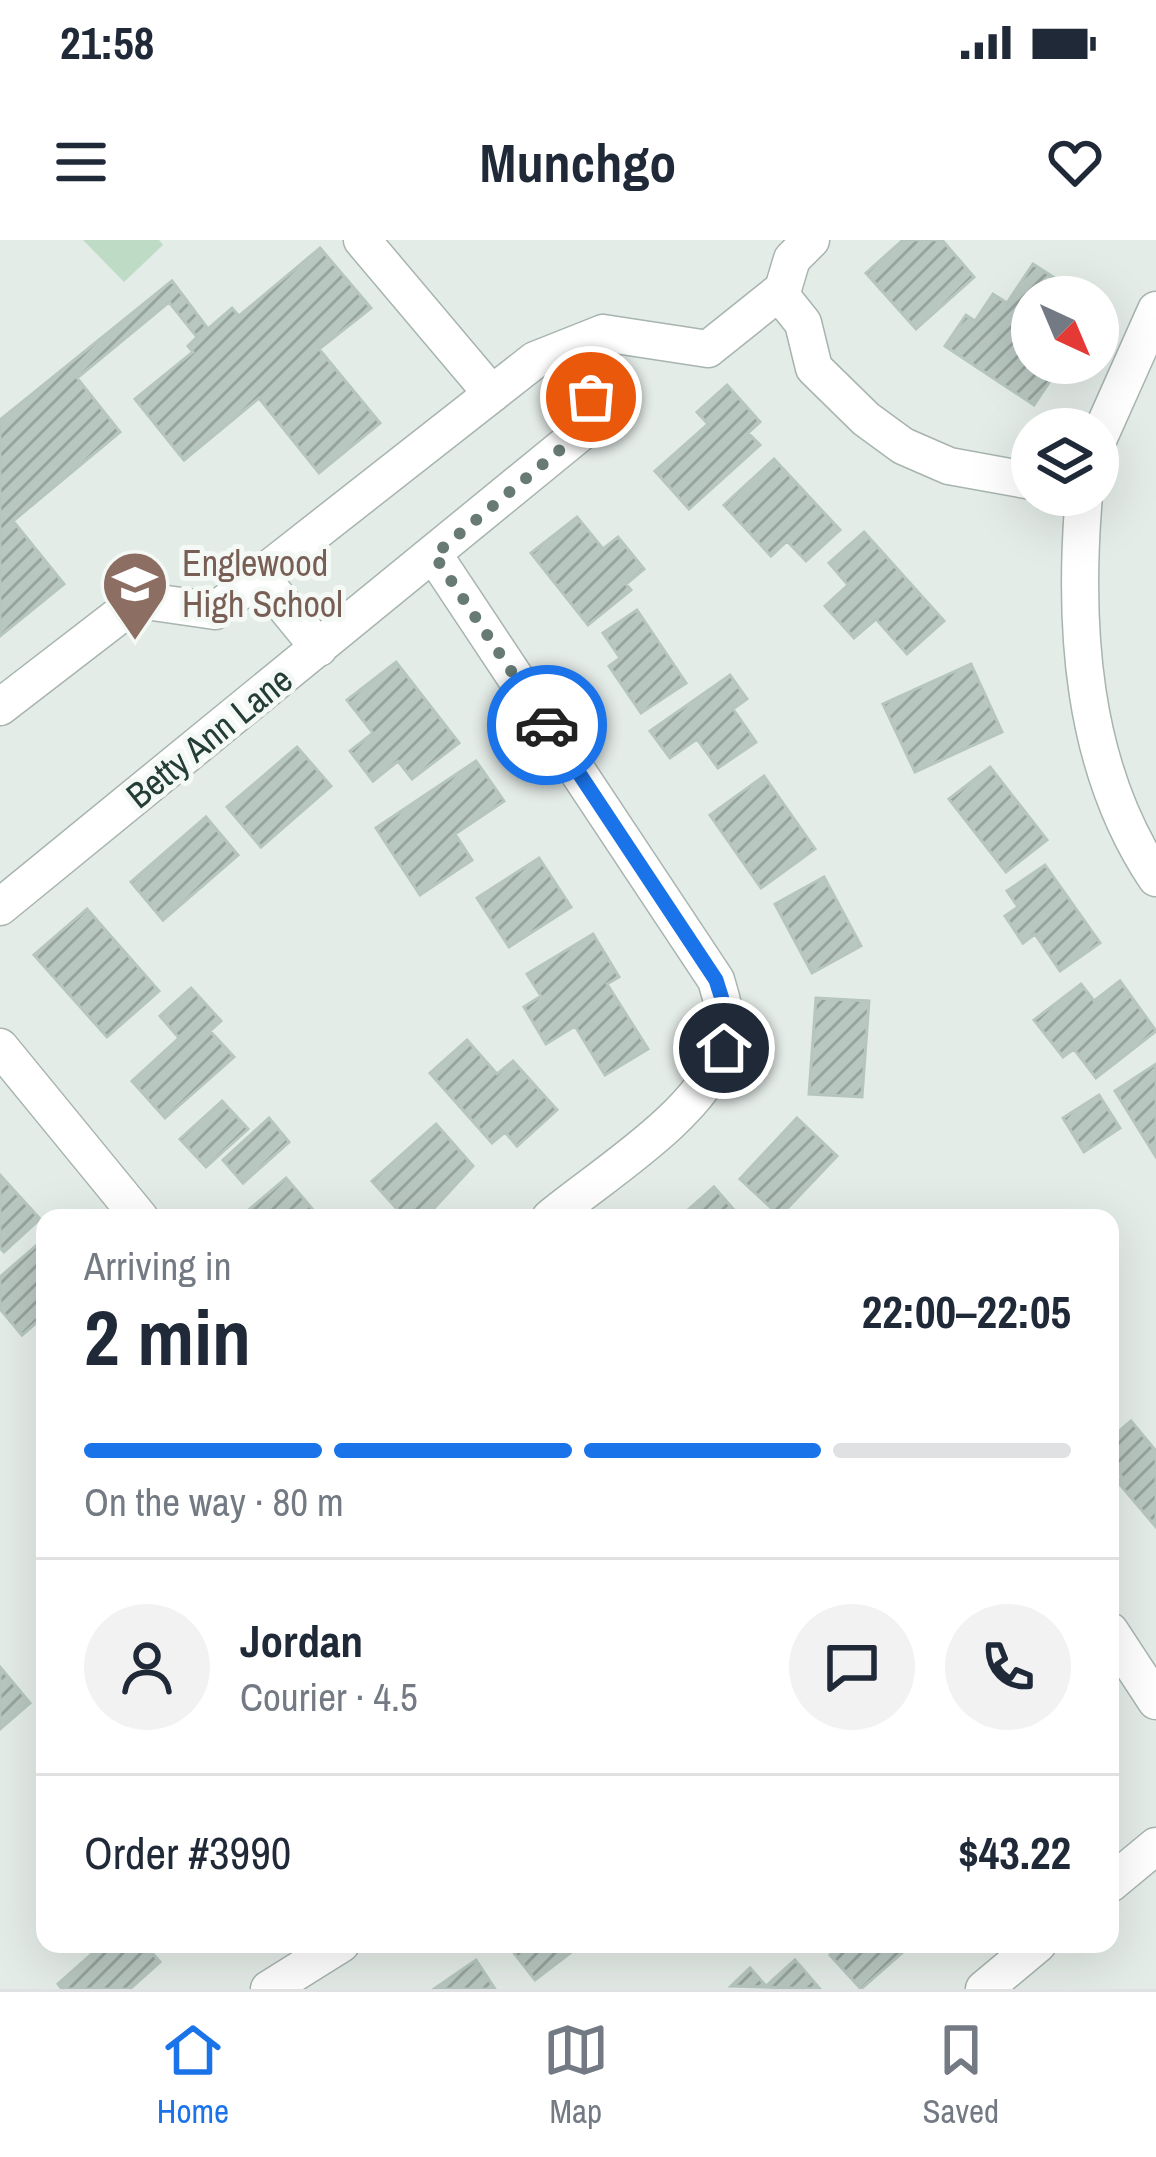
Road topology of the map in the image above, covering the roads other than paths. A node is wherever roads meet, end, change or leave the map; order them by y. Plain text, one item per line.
1 (362, 240) edge
2 (811, 240) edge
3 (779, 292) junction
4 (1156, 310) edge
5 (603, 332) junction
6 (492, 394) junction
7 (1112, 408) edge
8 (1011, 477) edge
9 (1082, 516) edge
10 (434, 555) junction
11 (260, 576) junction
12 (319, 648) junction
13 (0, 706) edge
14 (1156, 878) edge
15 (0, 907) edge
16 (0, 1047) edge
17 (133, 1209) edge
18 (561, 1209) edge
19 (1119, 1645) edge
20 (1156, 1702) edge
21 (1156, 1846) edge
22 (1119, 1877) edge
23 (327, 1953) edge
24 (1027, 1953) edge
25 (269, 1989) edge
26 (984, 1989) edge

1 - 6 street
2 - 3 street
3 - 5 street
3 - 8 street
4 - 7 street
5 - 6 street
5 - 10 street, Betty Ann Lane
6 - 11 street
9 - 14 street
10 - 12 street, Betty Ann Lane
10 - 18 street
11 - 12 street
11 - 13 street
12 - 15 street, Betty Ann Lane
16 - 17 street
19 - 20 street
21 - 22 street
23 - 25 street
24 - 26 street

